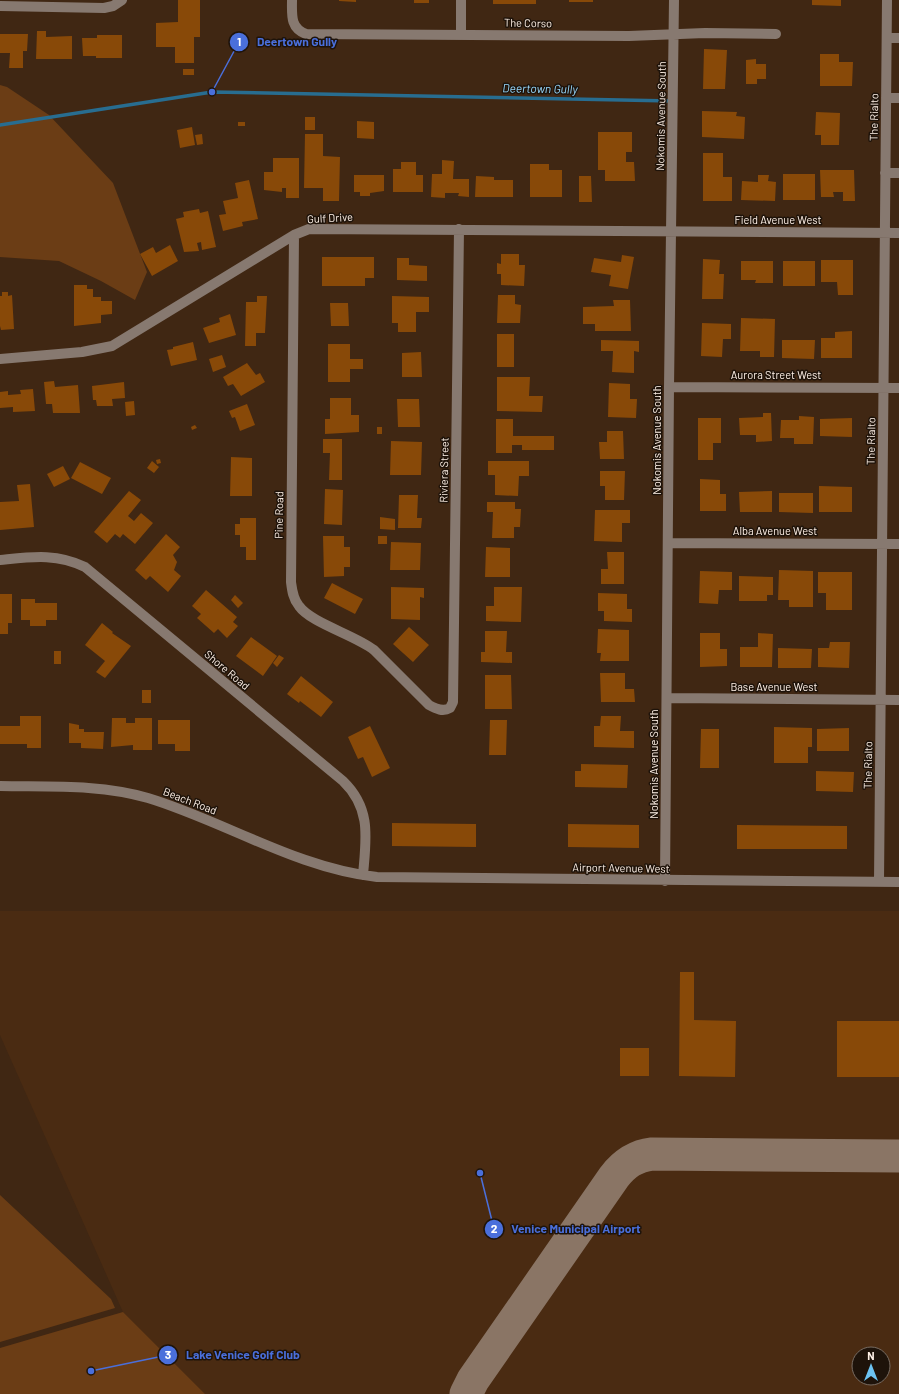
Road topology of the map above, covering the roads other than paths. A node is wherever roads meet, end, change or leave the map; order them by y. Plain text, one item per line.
1 (122, 0) edge
2 (292, 0) edge
3 (461, 0) edge
4 (674, 0) edge
5 (887, 0) edge
6 (0, 6) edge
7 (461, 34) junction
8 (674, 34) junction
9 (776, 34) dead end
10 (887, 38) junction
11 (899, 38) edge
12 (886, 98) junction
13 (899, 98) edge
14 (886, 173) junction
15 (899, 173) edge
16 (459, 229) junction
17 (671, 232) junction
18 (886, 232) junction
19 (899, 232) edge
20 (294, 235) junction
21 (0, 358) edge
22 (669, 387) junction
23 (884, 388) junction
24 (899, 388) edge
25 (668, 542) junction
26 (882, 544) junction
27 (899, 544) edge
28 (0, 560) edge
29 (666, 698) junction
30 (880, 699) junction
31 (899, 700) edge
32 (448, 709) joint
33 (0, 786) edge
34 (363, 876) junction
35 (665, 881) junction
36 (878, 882) junction
37 (899, 882) edge

1 - 6 street
2 - 7 street, The Corso
3 - 7 street
4 - 8 street, Nokomis Avenue South
5 - 10 street, The Rialto
7 - 8 street, The Corso
8 - 9 street, The Corso
8 - 17 street, Nokomis Avenue South
10 - 11 street
10 - 12 street, The Rialto
12 - 13 street
12 - 14 street, The Rialto
14 - 15 street
14 - 18 street, The Rialto
16 - 17 street, Gulf Drive
16 - 20 street, Gulf Drive
16 - 32 street, Riviera Street
17 - 18 street, Field Avenue West
17 - 22 street, Nokomis Avenue South
18 - 19 street, Field Avenue West
18 - 23 street, The Rialto
20 - 21 street, Gulf Drive
20 - 32 street, Pine Road
22 - 23 street, Aurora Street West
22 - 25 street, Nokomis Avenue South
23 - 24 street, Aurora Street West
23 - 26 street, The Rialto
25 - 26 street, Alba Avenue West
25 - 29 street, Nokomis Avenue South
26 - 27 street, Alba Avenue West
26 - 30 street, The Rialto
28 - 34 street, Shore Road
29 - 30 street, Base Avenue West
29 - 35 street, Nokomis Avenue South
30 - 31 street, Base Avenue West
30 - 36 street, The Rialto
33 - 34 street, Beach Road
34 - 35 street, Airport Avenue West
35 - 36 street, Airport Avenue West
36 - 37 street, Airport Avenue West

